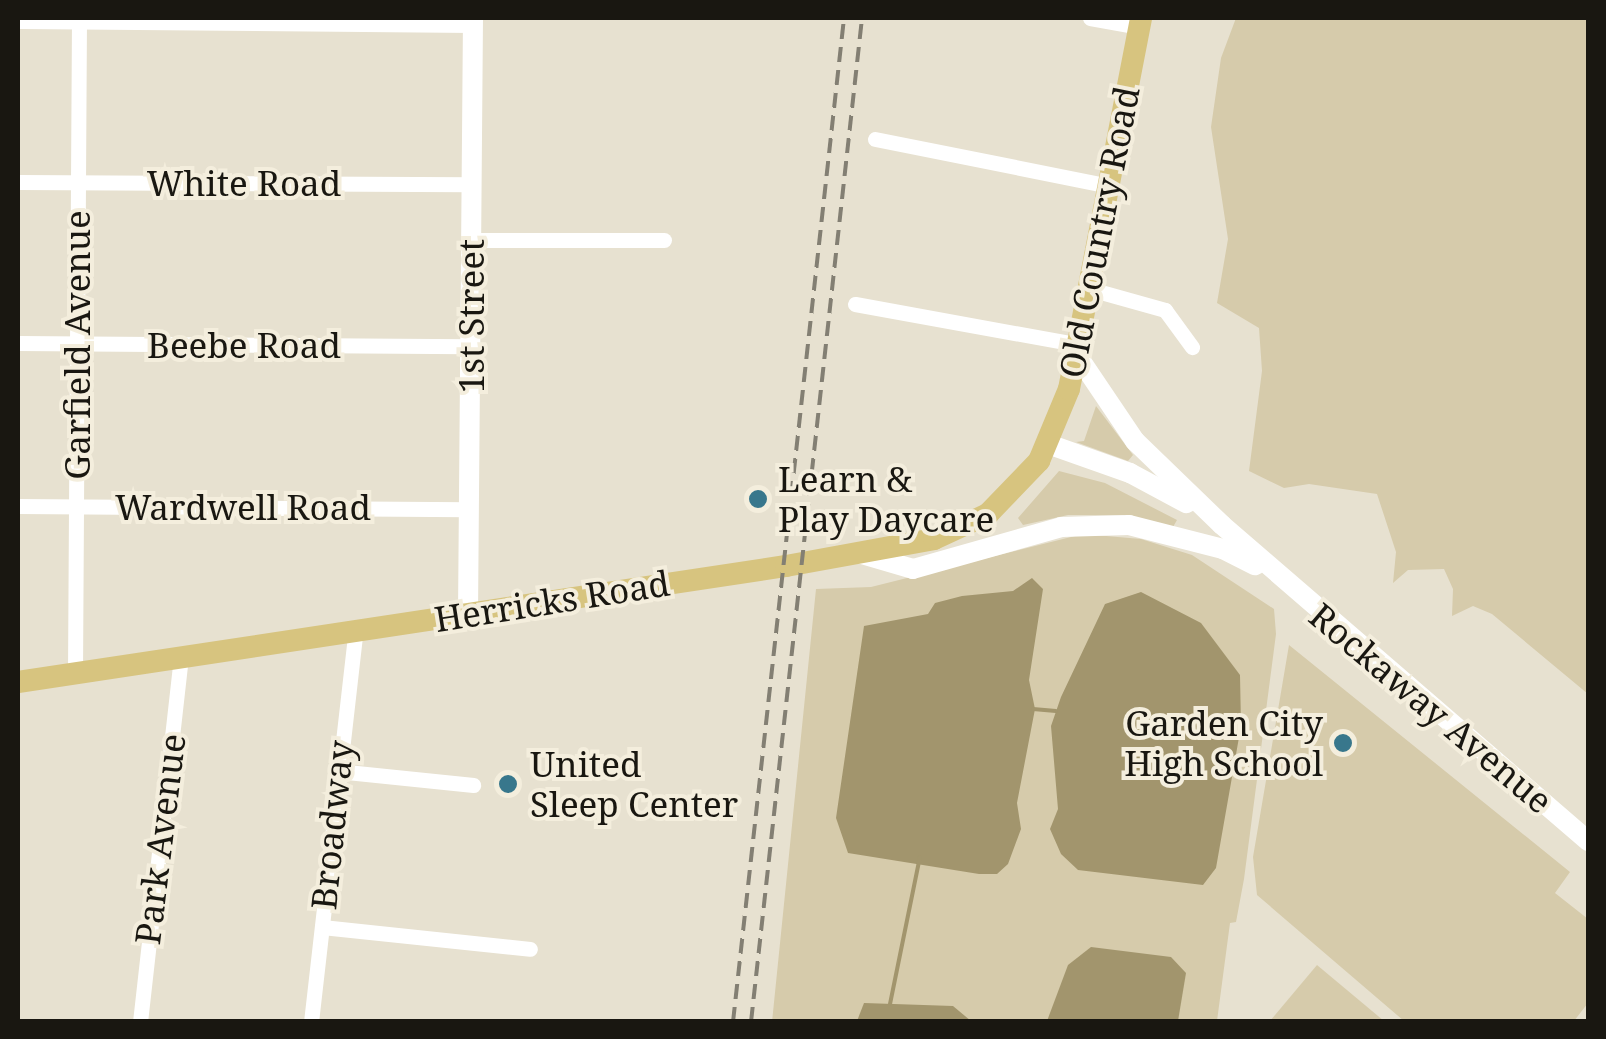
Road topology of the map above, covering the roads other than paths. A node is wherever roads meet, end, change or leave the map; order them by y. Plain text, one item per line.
1 (1090, 18) edge
2 (79, 19) edge
3 (18, 20) edge
4 (472, 21) edge
5 (1141, 22) edge
6 (875, 139) dead end
7 (18, 182) edge
8 (78, 182) junction
9 (472, 184) junction
10 (1110, 186) junction
11 (471, 240) junction
12 (664, 240) dead end
13 (1090, 289) junction
14 (855, 304) dead end
15 (18, 343) edge
16 (77, 344) junction
17 (470, 346) junction
18 (1192, 347) dead end
19 (1078, 350) junction
20 (1048, 444) junction
21 (18, 506) edge
22 (76, 506) junction
23 (469, 509) junction
24 (1222, 525) junction
25 (858, 553) junction
26 (1275, 574) junction
27 (468, 614) junction
28 (356, 629) junction
29 (181, 656) junction
30 (75, 673) junction
31 (18, 682) edge
32 (337, 770) junction
33 (473, 785) dead end
34 (1588, 841) edge
35 (322, 927) junction
36 (530, 949) dead end
37 (140, 1022) edge
38 (311, 1022) edge

1 - 5 street
2 - 3 street
2 - 4 street
2 - 8 street, Garfield Avenue
4 - 9 main road, 1st Street
5 - 10 main road, Old Country Road
6 - 10 street
7 - 8 street, White Road
8 - 9 street, White Road
8 - 16 street, Garfield Avenue
9 - 11 main road, 1st Street
10 - 13 main road, Old Country Road
11 - 12 street
11 - 17 main road, 1st Street
13 - 18 street
13 - 19 main road, Old Country Road
14 - 19 street
15 - 16 street, Beebe Road
16 - 17 street, Beebe Road
16 - 22 street, Garfield Avenue
17 - 23 main road, 1st Street
19 - 20 main road, Old Country Road
19 - 24 main road, Rockaway Avenue
20 - 24 main road, Rockaway Avenue
20 - 25 main road, Herricks Road
21 - 22 street, Wardwell Road
22 - 23 street, Wardwell Road
22 - 30 street, Garfield Avenue
23 - 27 main road, 1st Street
24 - 26 main road, Rockaway Avenue
25 - 26 main road, Rockaway Avenue
25 - 27 main road, Herricks Road
26 - 34 main road, Rockaway Avenue
27 - 28 main road, Herricks Road
28 - 29 main road, Herricks Road
28 - 32 street, Broadway
29 - 30 main road, Herricks Road
29 - 37 street, Park Avenue
30 - 31 main road, Herricks Road
32 - 33 street
32 - 35 street, Broadway
35 - 36 street
35 - 38 street, Broadway

